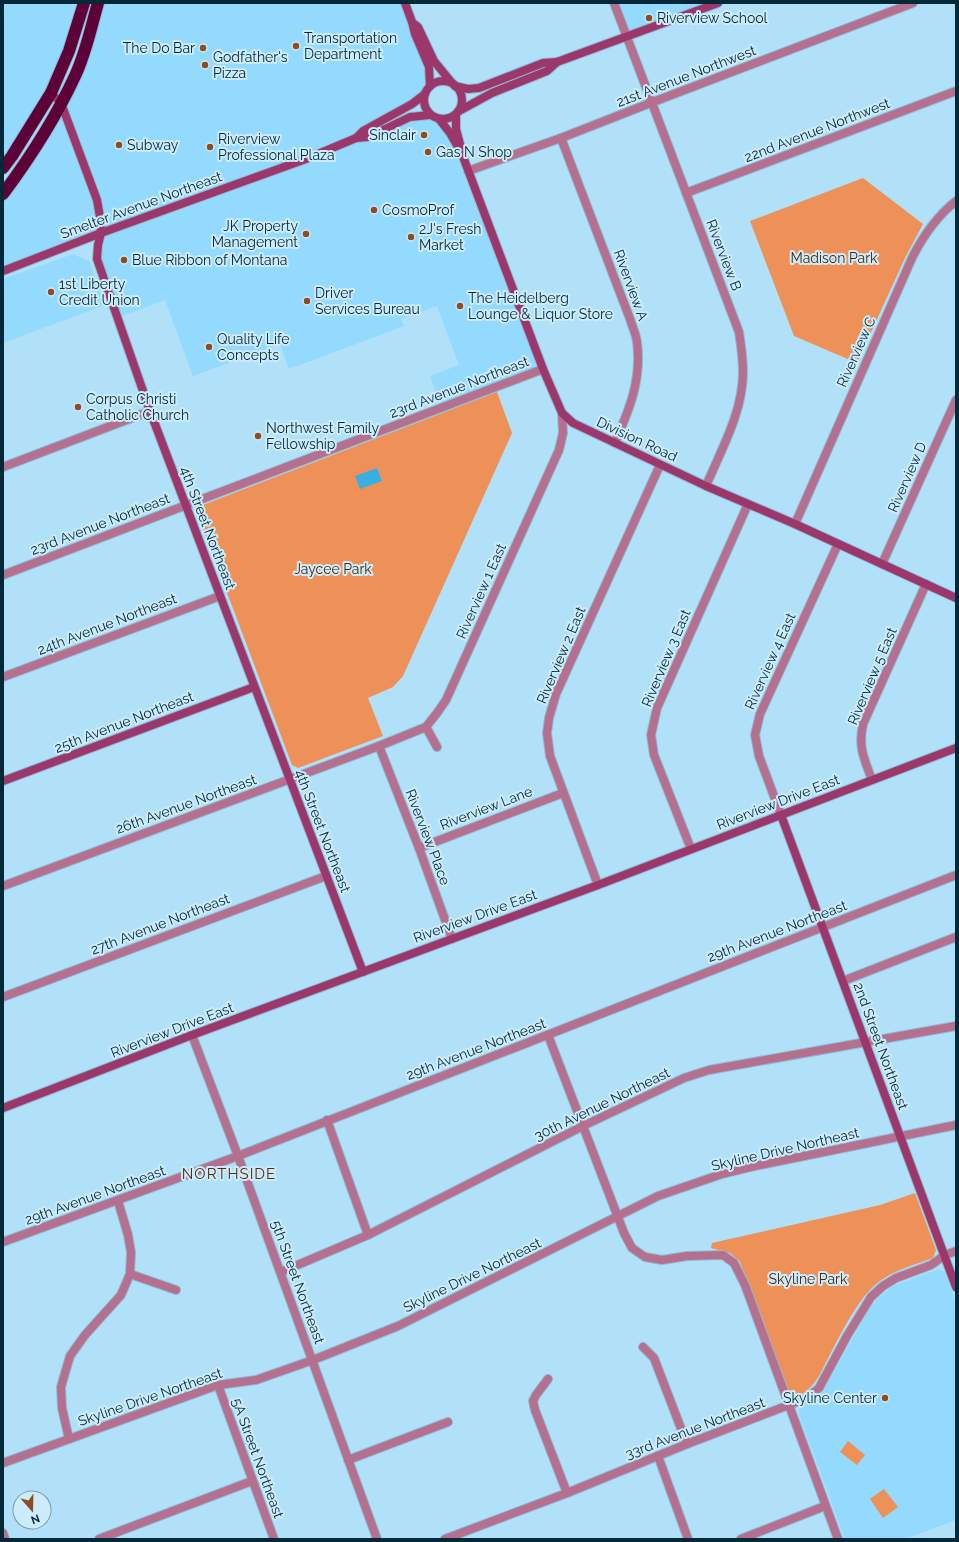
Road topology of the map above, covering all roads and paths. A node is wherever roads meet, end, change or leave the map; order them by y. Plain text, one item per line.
1 (84, 3) edge
2 (98, 3) edge
3 (405, 3) edge
4 (614, 3) edge
5 (718, 3) edge
6 (913, 3) edge
7 (412, 22) junction
8 (627, 38) junction
9 (558, 62) junction
10 (454, 85) junction
11 (430, 86) junction
12 (956, 91) edge
13 (51, 93) junction
14 (425, 94) junction
15 (653, 102) junction
16 (61, 103) junction
17 (457, 113) junction
18 (430, 115) junction
19 (438, 119) junction
20 (356, 138) junction
21 (561, 138) junction
22 (462, 154) junction
23 (3, 168) edge
24 (468, 171) junction
25 (686, 193) junction
26 (3, 194) edge
27 (956, 202) edge
28 (101, 233) junction
29 (3, 271) edge
30 (543, 369) junction
31 (956, 400) edge
32 (150, 411) junction
33 (562, 413) junction
34 (615, 443) junction
35 (660, 465) junction
36 (3, 467) edge
37 (706, 486) junction
38 (748, 504) junction
39 (186, 506) junction
40 (795, 524) junction
41 (838, 544) junction
42 (882, 564) junction
43 (3, 575) edge
44 (926, 584) junction
45 (220, 596) junction
46 (956, 598) edge
47 (3, 677) edge
48 (254, 687) junction
49 (426, 726) junction
50 (379, 746) junction
51 (437, 747) dead end
52 (956, 748) edge
53 (290, 779) junction
54 (872, 780) junction
55 (3, 781) edge
56 (563, 793) junction
57 (781, 815) junction
58 (419, 848) junction
59 (691, 849) junction
60 (956, 875) edge
61 (326, 876) junction
62 (598, 885) junction
63 (3, 886) edge
64 (823, 927) junction
65 (956, 937) edge
66 (452, 939) junction
67 (363, 972) junction
68 (843, 981) junction
69 (3, 996) edge
70 (956, 1026) edge
71 (548, 1035) junction
72 (192, 1036) junction
73 (866, 1043) junction
74 (3, 1108) edge
75 (327, 1120) junction
76 (956, 1125) edge
77 (583, 1126) junction
78 (901, 1137) junction
79 (238, 1156) junction
80 (118, 1201) junction
81 (617, 1217) junction
82 (368, 1235) junction
83 (3, 1242) edge
84 (956, 1251) edge
85 (945, 1256) junction
86 (281, 1272) junction
87 (130, 1274) junction
88 (956, 1287) edge
89 (176, 1290) dead end
90 (644, 1347) dead end
91 (313, 1360) junction
92 (548, 1379) dead end
93 (218, 1385) junction
94 (789, 1405) junction
95 (448, 1422) dead end
96 (69, 1438) junction
97 (687, 1444) junction
98 (658, 1456) junction
99 (348, 1460) junction
100 (3, 1463) edge
101 (252, 1481) junction
102 (567, 1493) junction
103 (825, 1506) junction
104 (3, 1533) edge
105 (5, 1539) edge
106 (99, 1539) edge
107 (274, 1539) edge
108 (377, 1539) edge
109 (445, 1539) edge
110 (688, 1539) edge
111 (741, 1539) edge
112 (838, 1539) edge

1 - 13 highway
2 - 16 highway
3 - 7 street
4 - 8 street, Riverview B
5 - 8 street
6 - 15 street, 21st Avenue Northwest
7 - 10 street
7 - 11 street
8 - 9 street
8 - 15 street, Riverview B
9 - 10 street
9 - 17 street
10 - 11 street
10 - 17 street
11 - 14 street
12 - 25 street, 22nd Avenue Northwest
13 - 16 street, 4th Street Northeast
13 - 23 highway
14 - 18 street
14 - 20 street, Smelter Avenue Northeast
15 - 21 street, 21st Avenue Northwest
15 - 25 street, Riverview B
16 - 26 highway
16 - 28 street, 4th Street Northeast
17 - 19 street
17 - 22 street, Division Road
18 - 19 street
18 - 20 street, Smelter Avenue Northeast
19 - 22 street, Division Road
20 - 28 street, Smelter Avenue Northeast
21 - 24 street, 21st Avenue Northwest
21 - 34 street, Riverview A
22 - 24 street, Division Road
24 - 30 street, Division Road
25 - 37 street, Riverview B
27 - 40 street, Riverview C
28 - 29 street, Smelter Avenue Northeast
28 - 32 street, 4th Street Northeast
30 - 33 street, Division Road
30 - 39 street, 23rd Avenue Northeast
31 - 42 street, Riverview D
32 - 36 street
32 - 39 street, 4th Street Northeast
33 - 34 street, Division Road
33 - 49 street, Riverview 1 East
34 - 35 street, Division Road
35 - 37 street, Division Road
35 - 56 street, Riverview 2 East
37 - 38 street, Division Road
38 - 40 street, Division Road
38 - 59 street, Riverview 3 East
39 - 43 street, 23rd Avenue Northeast
39 - 45 street, 4th Street Northeast
40 - 41 street, Division Road
41 - 42 street, Division Road
41 - 57 street, Riverview 4 East
42 - 44 street, Division Road
44 - 46 street, Division Road
44 - 54 street, Riverview 5 East
45 - 47 street, 24th Avenue Northeast
45 - 48 street, 4th Street Northeast
48 - 53 street, 4th Street Northeast
48 - 55 street, 25th Avenue Northeast
49 - 50 street, Riverview 1 East
49 - 51 street
50 - 53 street, 26th Avenue Northeast
50 - 58 street, Riverview Place
52 - 54 street, Riverview Drive East
53 - 61 street, 4th Street Northeast
53 - 63 street, 26th Avenue Northeast
54 - 57 street, Riverview Drive East
56 - 58 street, Riverview Lane
56 - 62 street, Riverview 2 East
57 - 59 street, Riverview Drive East
57 - 64 street, 2nd Street Northeast
58 - 66 street, Riverview Place
59 - 62 street, Riverview Drive East
60 - 64 street, 29th Avenue Northeast
61 - 67 street, 4th Street Northeast
61 - 69 street, 27th Avenue Northeast
62 - 66 street, Riverview Drive East
64 - 68 street, 2nd Street Northeast
64 - 71 street, 29th Avenue Northeast
65 - 68 street
66 - 67 street, Riverview Drive East
67 - 72 street, Riverview Drive East
68 - 73 street, 2nd Street Northeast
70 - 73 street, 30th Avenue Northeast
71 - 75 street, 29th Avenue Northeast
71 - 77 street
72 - 74 street, Riverview Drive East
72 - 79 street, 5th Street Northeast
73 - 77 street, 30th Avenue Northeast
73 - 78 street, 2nd Street Northeast
75 - 79 street, 29th Avenue Northeast
75 - 82 street
76 - 78 street, Skyline Drive Northeast
77 - 81 street
77 - 82 street, 30th Avenue Northeast
78 - 81 street, Skyline Drive Northeast
78 - 85 street, 2nd Street Northeast
79 - 80 street, 29th Avenue Northeast
79 - 86 street, 5th Street Northeast
80 - 83 street, 29th Avenue Northeast
80 - 87 street
81 - 91 street, Skyline Drive Northeast
81 - 94 street
82 - 86 street, 30th Avenue Northeast
84 - 85 street, 33rd Avenue Northeast
85 - 88 street, 2nd Street Northeast
85 - 94 street, 33rd Avenue Northeast
86 - 91 street, 5th Street Northeast
87 - 89 street
87 - 96 street
90 - 97 street
91 - 93 street, Skyline Drive Northeast
91 - 99 street, 5th Street Northeast
92 - 102 street
93 - 96 street, Skyline Drive Northeast
93 - 101 street, 5A Street Northeast
94 - 97 street, 33rd Avenue Northeast
94 - 103 street
95 - 99 street
96 - 100 street, Skyline Drive Northeast
97 - 98 street, 33rd Avenue Northeast
98 - 102 street, 33rd Avenue Northeast
98 - 110 street
99 - 108 street, 5th Street Northeast
101 - 106 street
101 - 107 street, 5A Street Northeast
102 - 109 street, 33rd Avenue Northeast
103 - 111 street
103 - 112 street
104 - 105 street

